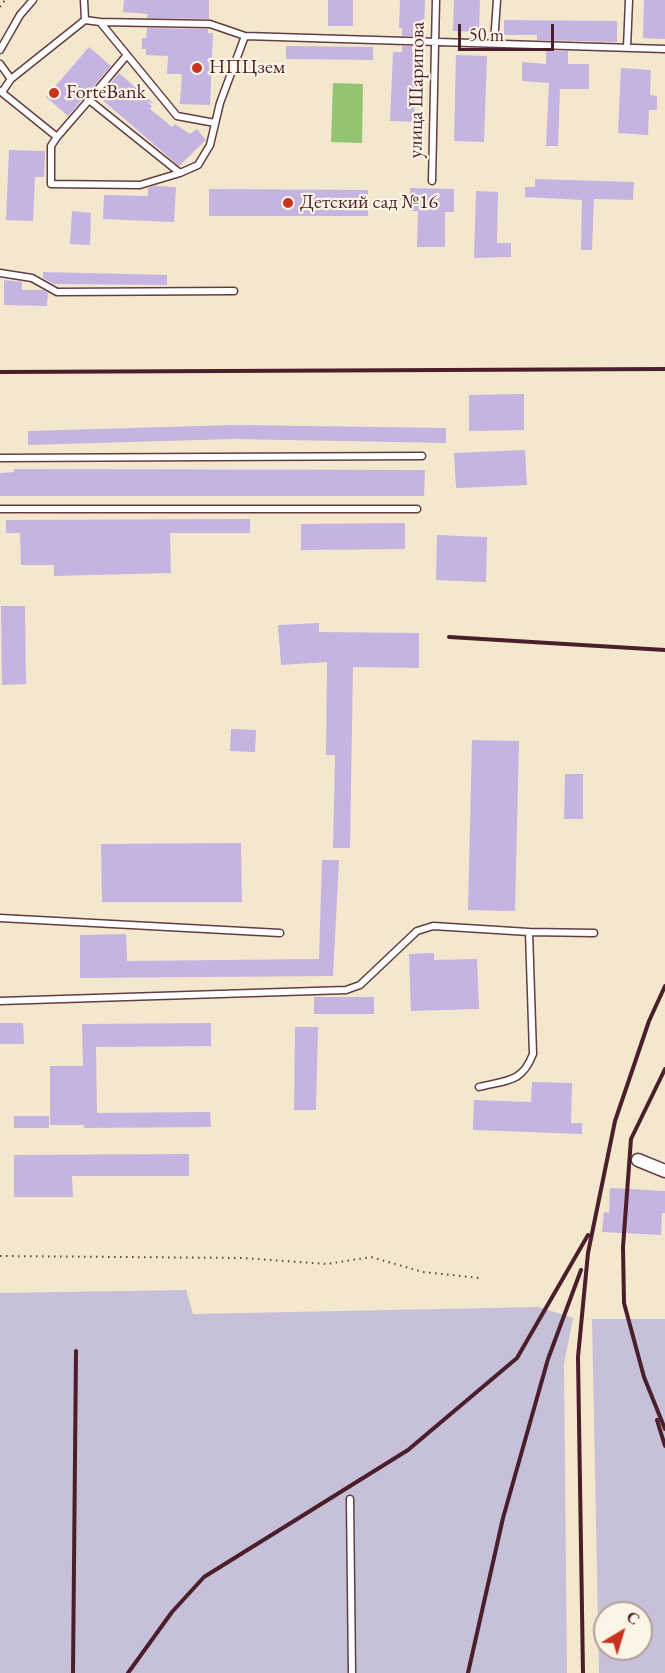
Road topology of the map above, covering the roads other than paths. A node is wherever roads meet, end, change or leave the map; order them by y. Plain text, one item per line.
1 (33, 0) edge
2 (84, 0) edge
3 (436, 0) edge
4 (497, 0) edge
5 (629, 0) edge
6 (85, 20) junction
7 (99, 22) junction
8 (244, 36) junction
9 (435, 42) junction
10 (494, 44) junction
11 (627, 48) junction
12 (665, 49) edge
13 (0, 50) edge
14 (127, 55) junction
15 (0, 64) edge
16 (10, 79) junction
17 (1, 92) edge
18 (89, 100) junction
19 (215, 123) junction
20 (57, 137) junction
21 (180, 173) junction
22 (432, 181) dead end
23 (0, 273) edge
24 (234, 291) dead end
25 (422, 456) dead end
26 (0, 458) edge
27 (0, 509) edge
28 (417, 509) dead end
29 (0, 918) edge
30 (528, 932) junction
31 (280, 933) dead end
32 (594, 933) dead end
33 (0, 1000) edge
34 (479, 1087) dead end
35 (638, 1160) dead end
36 (665, 1171) edge
37 (350, 1499) dead end
38 (352, 1673) edge

1 - 13 lane
2 - 6 lane
3 - 9 lane, улица Шарипова
4 - 10 lane
5 - 11 lane
6 - 7 lane
6 - 16 lane
7 - 8 lane
7 - 14 lane
8 - 9 lane
8 - 19 lane
9 - 10 lane
9 - 22 lane, улица Шарипова
10 - 11 lane
11 - 12 lane
14 - 18 lane
14 - 19 lane
15 - 16 lane
16 - 17 lane
17 - 20 lane
18 - 20 lane
18 - 21 lane
19 - 21 lane
20 - 21 lane
23 - 24 lane
25 - 26 lane
27 - 28 lane
29 - 31 lane
30 - 32 lane
30 - 33 lane
30 - 34 lane
35 - 36 street
37 - 38 lane

